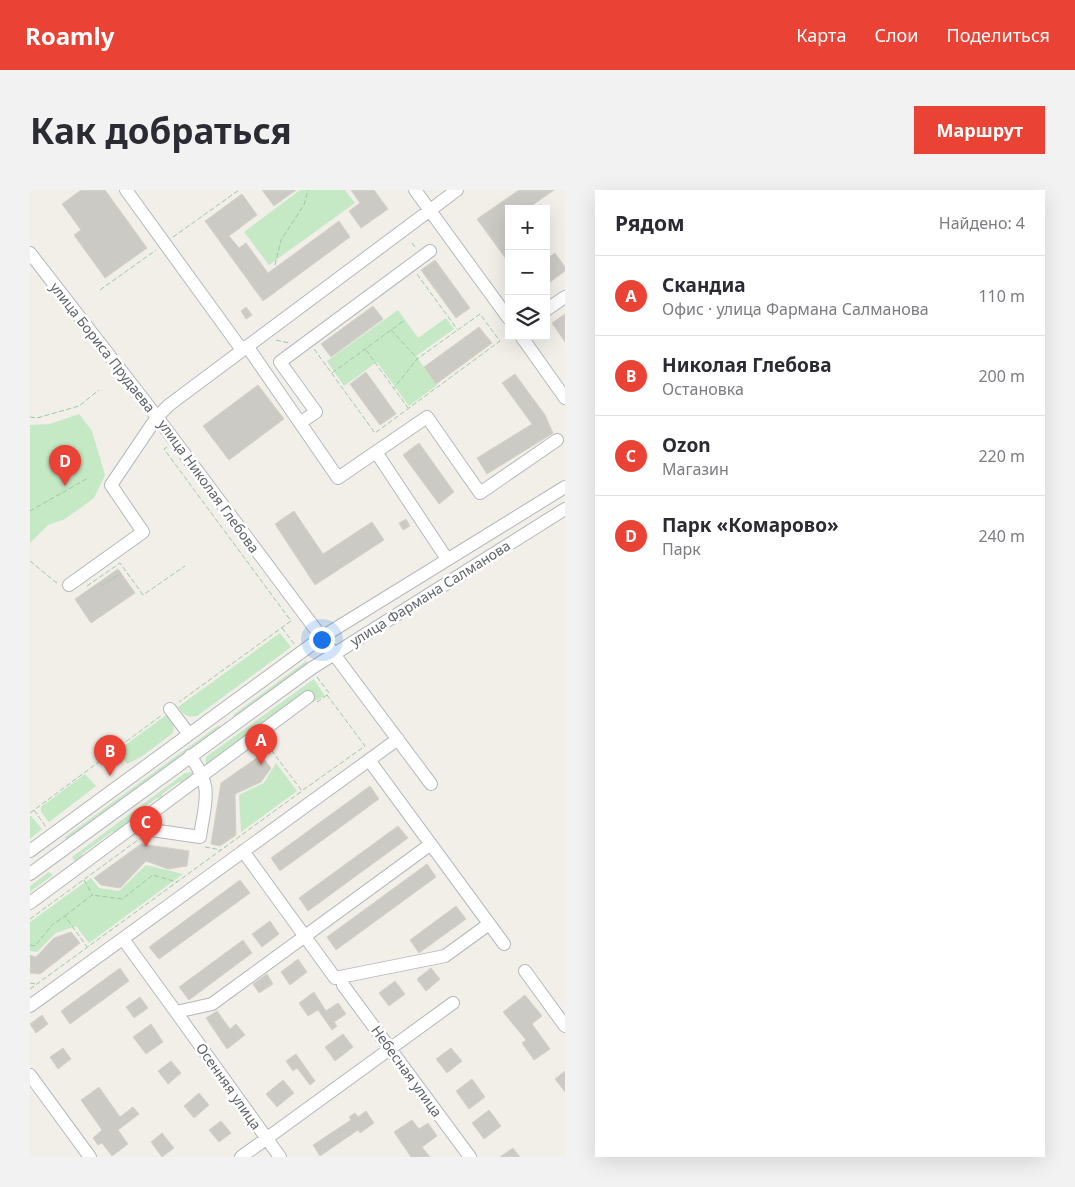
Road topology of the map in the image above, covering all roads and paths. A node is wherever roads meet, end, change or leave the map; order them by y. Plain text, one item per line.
1 (126, 190) edge
2 (308, 190) edge
3 (415, 190) edge
4 (457, 190) edge
5 (430, 210) junction
6 (412, 243) dead end
7 (30, 253) edge
8 (426, 254) joint
9 (275, 265) dead end
10 (415, 272) dead end
11 (565, 297) edge
12 (550, 307) edge
13 (505, 313) edge
14 (405, 320) dead end
15 (391, 330) junction
16 (457, 330) junction
17 (275, 340) dead end
18 (524, 340) edge
19 (302, 345) junction
20 (244, 348) junction
21 (365, 349) junction
22 (417, 359) junction
23 (332, 374) junction
24 (394, 388) junction
25 (99, 390) dead end
26 (565, 398) edge
27 (408, 408) junction
28 (30, 417) edge
29 (157, 417) junction
30 (300, 423) junction
31 (557, 440) dead end
32 (169, 446) dead end
33 (376, 452) junction
34 (88, 478) dead end
35 (565, 487) edge
36 (565, 509) edge
37 (30, 511) edge
38 (446, 559) junction
39 (30, 561) edge
40 (32, 563) junction
41 (30, 565) edge
42 (186, 566) dead end
43 (121, 573) dead end
44 (101, 586) dead end
45 (70, 587) junction
46 (282, 628) junction
47 (322, 637) junction
48 (298, 650) dead end
49 (334, 654) junction
50 (317, 676) dead end
51 (308, 697) dead end
52 (170, 709) junction
53 (212, 717) junction
54 (224, 732) junction
55 (188, 733) junction
56 (398, 739) junction
57 (265, 741) dead end
58 (190, 756) junction
59 (369, 760) junction
60 (203, 774) junction
61 (431, 784) dead end
62 (302, 791) junction
63 (34, 810) junction
64 (30, 813) edge
65 (142, 820) junction
66 (48, 830) dead end
67 (142, 837) dead end
68 (431, 844) junction
69 (201, 846) dead end
70 (221, 850) junction
71 (30, 851) edge
72 (243, 851) junction
73 (30, 874) edge
74 (80, 874) dead end
75 (84, 880) junction
76 (177, 882) junction
77 (92, 895) junction
78 (30, 903) edge
79 (65, 916) junction
80 (30, 919) edge
81 (490, 924) junction
82 (305, 936) junction
83 (123, 938) junction
84 (504, 944) dead end
85 (30, 945) edge
86 (88, 947) junction
87 (525, 971) dead end
88 (30, 983) edge
89 (37, 984) junction
90 (344, 985) dead end
91 (30, 989) edge
92 (453, 1003) dead end
93 (30, 1006) edge
94 (177, 1013) junction
95 (565, 1026) edge
96 (390, 1049) junction
97 (30, 1075) edge
98 (266, 1138) junction
99 (90, 1157) edge
100 (242, 1157) edge
101 (280, 1157) edge
102 (470, 1157) edge

1 - 20 street
2 - 9 path
3 - 5 street
4 - 5 street, улица Николая Глебова
5 - 13 street
5 - 20 street, улица Николая Глебова
6 - 8 path
7 - 29 street, улица Бориса Прудаева
8 - 19 street
10 - 16 path
11 - 12 street
14 - 15 path
15 - 21 path
15 - 22 path
16 - 22 path
16 - 27 path
17 - 19 path
18 - 26 street
19 - 23 path
19 - 30 street
20 - 29 street, улица Николая Глебова
20 - 30 street
21 - 23 path
21 - 24 path
22 - 24 path
23 - 27 path
24 - 27 path
25 - 28 path
29 - 45 street
29 - 47 street, улица Николая Глебова
30 - 33 street
31 - 33 street
32 - 46 path
33 - 38 street
34 - 37 path
35 - 38 street, улица Фармана Салманова
36 - 49 street, улица Фармана Салманова
38 - 47 street, улица Фармана Салманова
39 - 40 path
40 - 41 path
40 - 45 path
42 - 45 path
43 - 44 path
46 - 48 path
46 - 52 path
47 - 49 street, улица Николая Глебова
47 - 53 street, улица Фармана Салманова
49 - 54 street, улица Фармана Салманова
49 - 56 street, улица Николая Глебова
50 - 62 path
51 - 60 street
52 - 55 street
52 - 63 path
53 - 54 street
53 - 55 street, улица Фармана Салманова
54 - 58 street, улица Фармана Салманова
55 - 71 street, улица Фармана Салманова
56 - 59 street
56 - 61 street, улица Николая Глебова
57 - 62 path
58 - 60 street
58 - 73 street, улица Фармана Салманова
59 - 68 street
59 - 72 street
60 - 65 street
60 - 65 street
62 - 70 path
63 - 64 path
63 - 66 path
65 - 78 street
67 - 75 path
68 - 81 street
68 - 82 street
69 - 70 path
70 - 76 path
72 - 82 street
72 - 83 street
74 - 75 path
75 - 77 path
75 - 80 path
76 - 77 path
76 - 86 path
77 - 79 path
79 - 85 path
79 - 86 path
81 - 82 street
81 - 84 street
82 - 94 street
83 - 93 street
83 - 94 street, Осенняя улица
86 - 89 path
87 - 95 street
88 - 89 path
89 - 91 path
90 - 96 street, Небесная улица
92 - 96 street
94 - 98 street, Осенняя улица
96 - 98 street
96 - 102 street, Небесная улица
97 - 99 street
98 - 100 street
98 - 101 street, Осенняя улица

